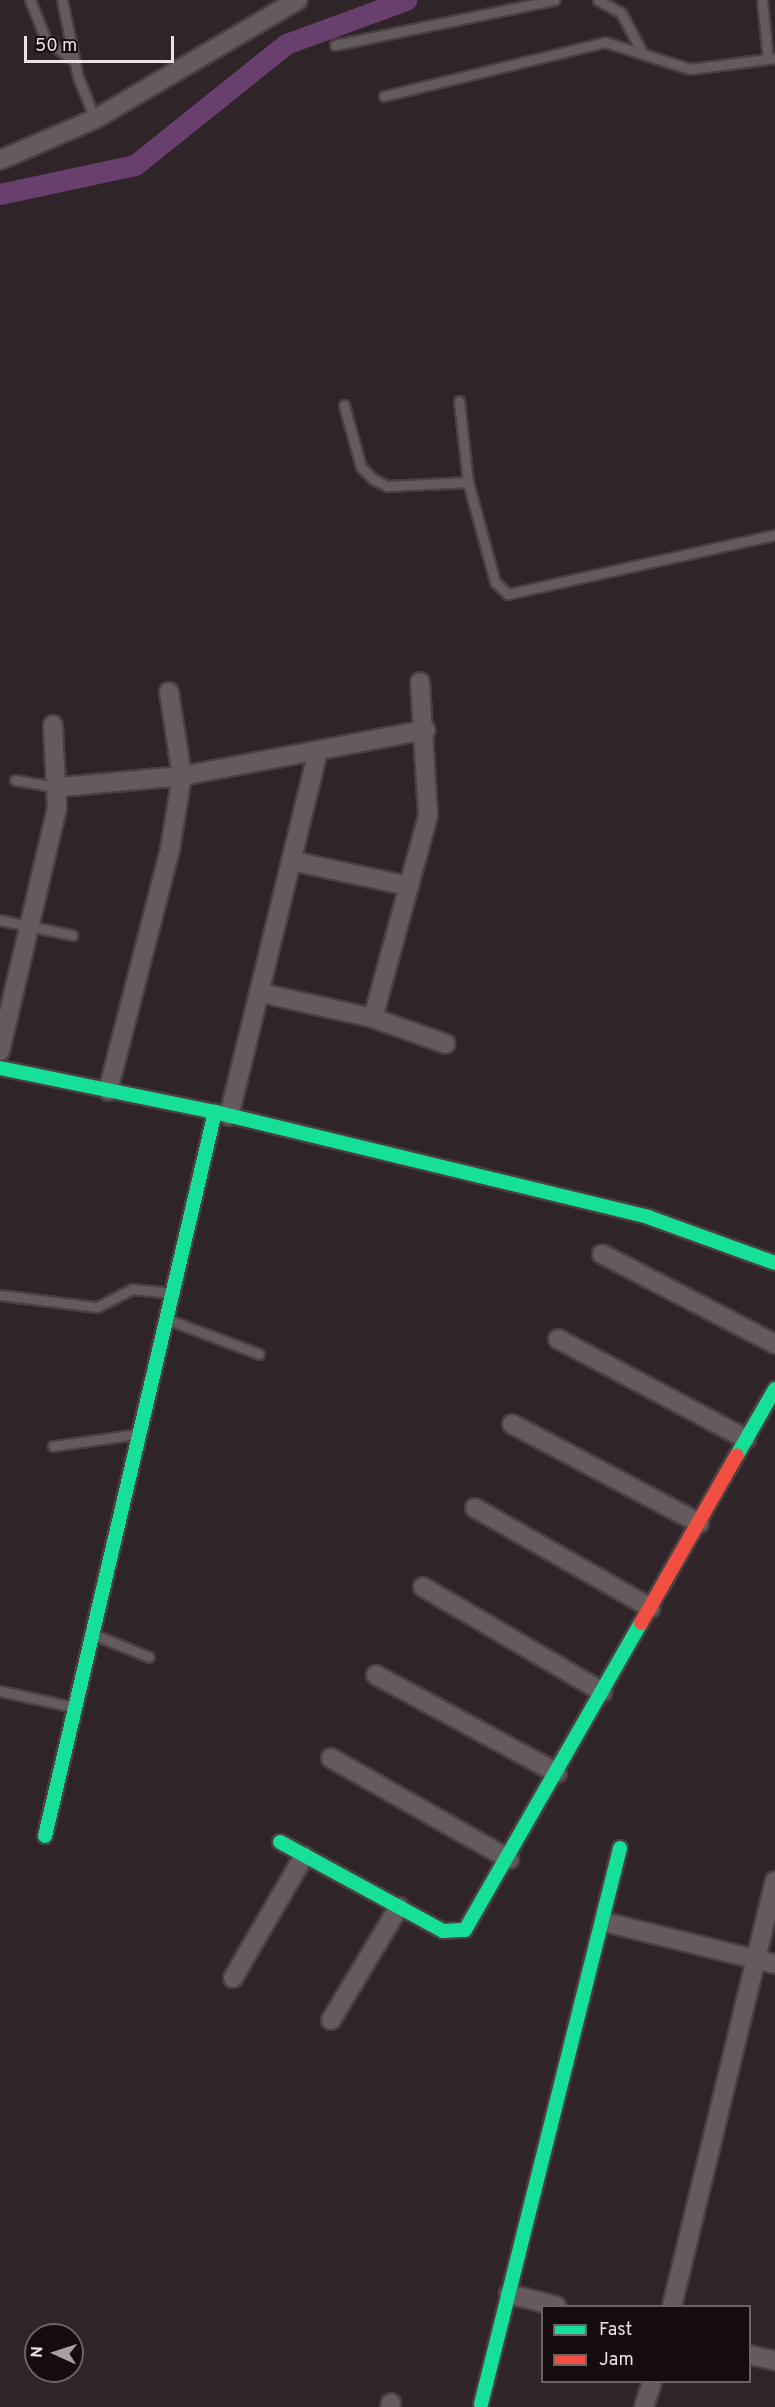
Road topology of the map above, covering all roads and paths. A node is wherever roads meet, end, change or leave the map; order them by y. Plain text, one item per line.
1 (30, 0) edge
2 (62, 0) edge
3 (298, 0) edge
4 (554, 0) edge
5 (598, 0) edge
6 (762, 0) edge
7 (335, 45) dead end
8 (642, 52) junction
9 (771, 58) edge
10 (74, 60) junction
11 (384, 96) dead end
12 (94, 119) junction
13 (0, 160) edge
14 (459, 401) dead end
15 (344, 405) dead end
16 (468, 482) junction
17 (775, 535) edge
18 (420, 682) dead end
19 (169, 692) dead end
20 (53, 725) dead end
21 (426, 730) junction
22 (317, 754) junction
23 (182, 776) junction
24 (15, 780) dead end
25 (60, 787) junction
26 (292, 861) junction
27 (409, 886) junction
28 (0, 920) edge
29 (29, 924) junction
30 (72, 935) dead end
31 (261, 993) junction
32 (372, 1018) junction
33 (446, 1044) dead end
34 (0, 1051) edge
35 (0, 1068) edge
36 (108, 1092) junction
37 (222, 1114) junction
38 (602, 1254) dead end
39 (775, 1263) edge
40 (174, 1293) junction
41 (0, 1295) edge
42 (167, 1319) junction
43 (558, 1339) dead end
44 (775, 1344) edge
45 (259, 1354) dead end
46 (775, 1389) edge
47 (512, 1424) dead end
48 (140, 1434) junction
49 (746, 1439) junction
50 (53, 1446) dead end
51 (475, 1508) dead end
52 (699, 1523) junction
53 (423, 1587) dead end
54 (651, 1608) junction
55 (93, 1635) junction
56 (149, 1657) dead end
57 (376, 1676) dead end
58 (0, 1691) edge
59 (603, 1692) junction
60 (76, 1707) junction
61 (331, 1758) dead end
62 (557, 1773) junction
63 (45, 1836) dead end
64 (280, 1842) dead end
65 (620, 1848) dead end
66 (304, 1856) junction
67 (509, 1859) junction
68 (775, 1882) edge
69 (399, 1907) junction
70 (604, 1922) junction
71 (768, 1963) edge
72 (233, 1978) dead end
73 (331, 2020) dead end
74 (509, 2294) junction
75 (549, 2305) edge
76 (673, 2305) edge
77 (751, 2355) edge
78 (775, 2361) edge
79 (652, 2383) edge
80 (482, 2404) dead end
81 (644, 2407) edge

1 - 10 lane
2 - 10 lane
3 - 12 street
4 - 7 lane
5 - 8 lane
6 - 9 lane
8 - 9 lane
8 - 11 lane
10 - 12 lane
12 - 13 street
14 - 16 lane
15 - 16 lane
16 - 17 lane
18 - 21 street
19 - 23 street
20 - 25 street
21 - 22 street
21 - 27 street
22 - 23 street
22 - 26 street
23 - 25 street
23 - 36 street
24 - 25 lane
25 - 29 street
26 - 27 street
26 - 31 street
27 - 32 street
28 - 29 lane
29 - 30 lane
29 - 34 street
31 - 32 street
31 - 37 street
32 - 33 street
35 - 36 street
36 - 37 street
37 - 39 street
37 - 40 street
38 - 44 street
40 - 41 lane
40 - 42 street
42 - 45 lane
42 - 48 street
43 - 49 street
46 - 49 street
47 - 52 street
48 - 50 lane
48 - 55 street
49 - 52 street
51 - 54 street
52 - 54 street
53 - 59 street
54 - 59 street
55 - 56 lane
55 - 60 street
57 - 62 street
58 - 60 lane
59 - 62 street
60 - 63 street
61 - 67 street
62 - 67 street
64 - 66 street
65 - 70 street
66 - 69 street
66 - 72 street
67 - 69 street
68 - 71 street
69 - 73 street
70 - 71 street
70 - 74 street
71 - 76 street
74 - 75 street
74 - 80 street
77 - 78 street
79 - 81 street

